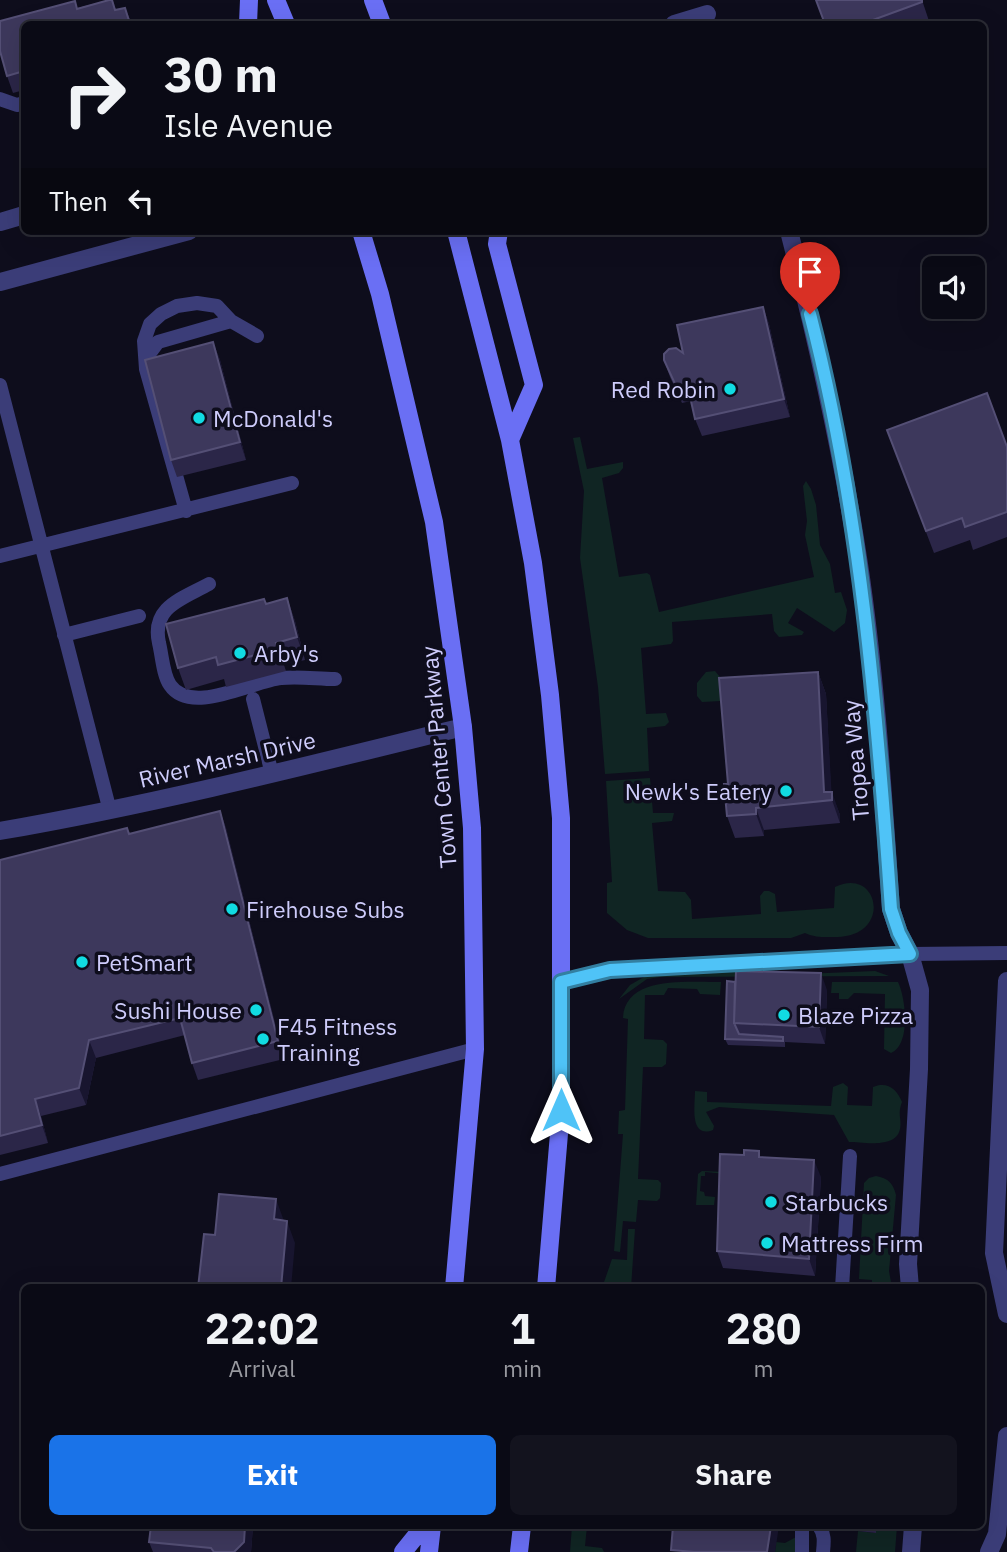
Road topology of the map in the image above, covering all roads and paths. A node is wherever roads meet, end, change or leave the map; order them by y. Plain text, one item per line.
1 (249, 0) edge
2 (276, 0) edge
3 (373, 0) edge
4 (707, 13) edge
5 (248, 21) edge
6 (285, 21) edge
7 (381, 21) edge
8 (683, 21) edge
9 (0, 99) edge
10 (21, 103) edge
11 (21, 216) edge
12 (0, 222) edge
13 (174, 235) edge
14 (362, 235) edge
15 (457, 235) edge
16 (498, 235) edge
17 (790, 235) edge
18 (0, 282) edge
19 (231, 321) junction
20 (257, 336) dead end
21 (146, 358) junction
22 (0, 385) edge
23 (510, 440) junction
24 (292, 484) dead end
25 (186, 511) junction
26 (41, 545) junction
27 (0, 556) edge
28 (209, 584) dead end
29 (139, 616) dead end
30 (64, 635) junction
31 (335, 679) dead end
32 (253, 699) dead end
33 (463, 727) junction
34 (272, 774) junction
35 (110, 811) junction
36 (0, 831) edge
37 (1007, 953) edge
38 (910, 954) junction
39 (1007, 981) edge
40 (561, 982) junction
41 (475, 1049) junction
42 (850, 1156) dead end
43 (0, 1174) edge
44 (454, 1284) edge
45 (546, 1284) edge
46 (842, 1284) edge
47 (910, 1284) edge
48 (1007, 1314) edge
49 (1007, 1436) edge
50 (422, 1529) edge
51 (432, 1529) edge
52 (522, 1529) edge
53 (802, 1529) edge
54 (821, 1529) edge
55 (914, 1529) edge
56 (999, 1543) edge
57 (403, 1552) edge
58 (429, 1552) edge
59 (519, 1552) edge
60 (802, 1552) edge
61 (823, 1552) edge
62 (911, 1552) edge
63 (989, 1552) edge

1 - 5 main road
2 - 6 main road
3 - 7 main road
4 - 8 street
9 - 10 lane
11 - 12 street
13 - 18 street
14 - 33 main road, Town Center Parkway
15 - 23 main road
16 - 23 main road
17 - 38 street, Tropea Way
19 - 20 lane
19 - 21 lane
19 - 21 lane
21 - 25 lane
22 - 26 lane
23 - 40 main road
24 - 25 lane
25 - 26 lane
26 - 27 lane
26 - 30 lane
28 - 31 lane
29 - 30 lane
30 - 35 lane
32 - 34 lane
33 - 34 street, River Marsh Drive
33 - 41 main road, Town Center Parkway
34 - 35 street, River Marsh Drive
35 - 36 street, River Marsh Drive
37 - 38 lane
38 - 40 lane
38 - 47 street, Tropea Way
39 - 48 street
40 - 45 main road
41 - 43 lane
41 - 44 main road, Town Center Parkway
42 - 46 lane
49 - 56 street
50 - 57 main road
51 - 58 main road
52 - 59 main road
53 - 60 lane
54 - 61 lane
55 - 62 street
56 - 63 street

